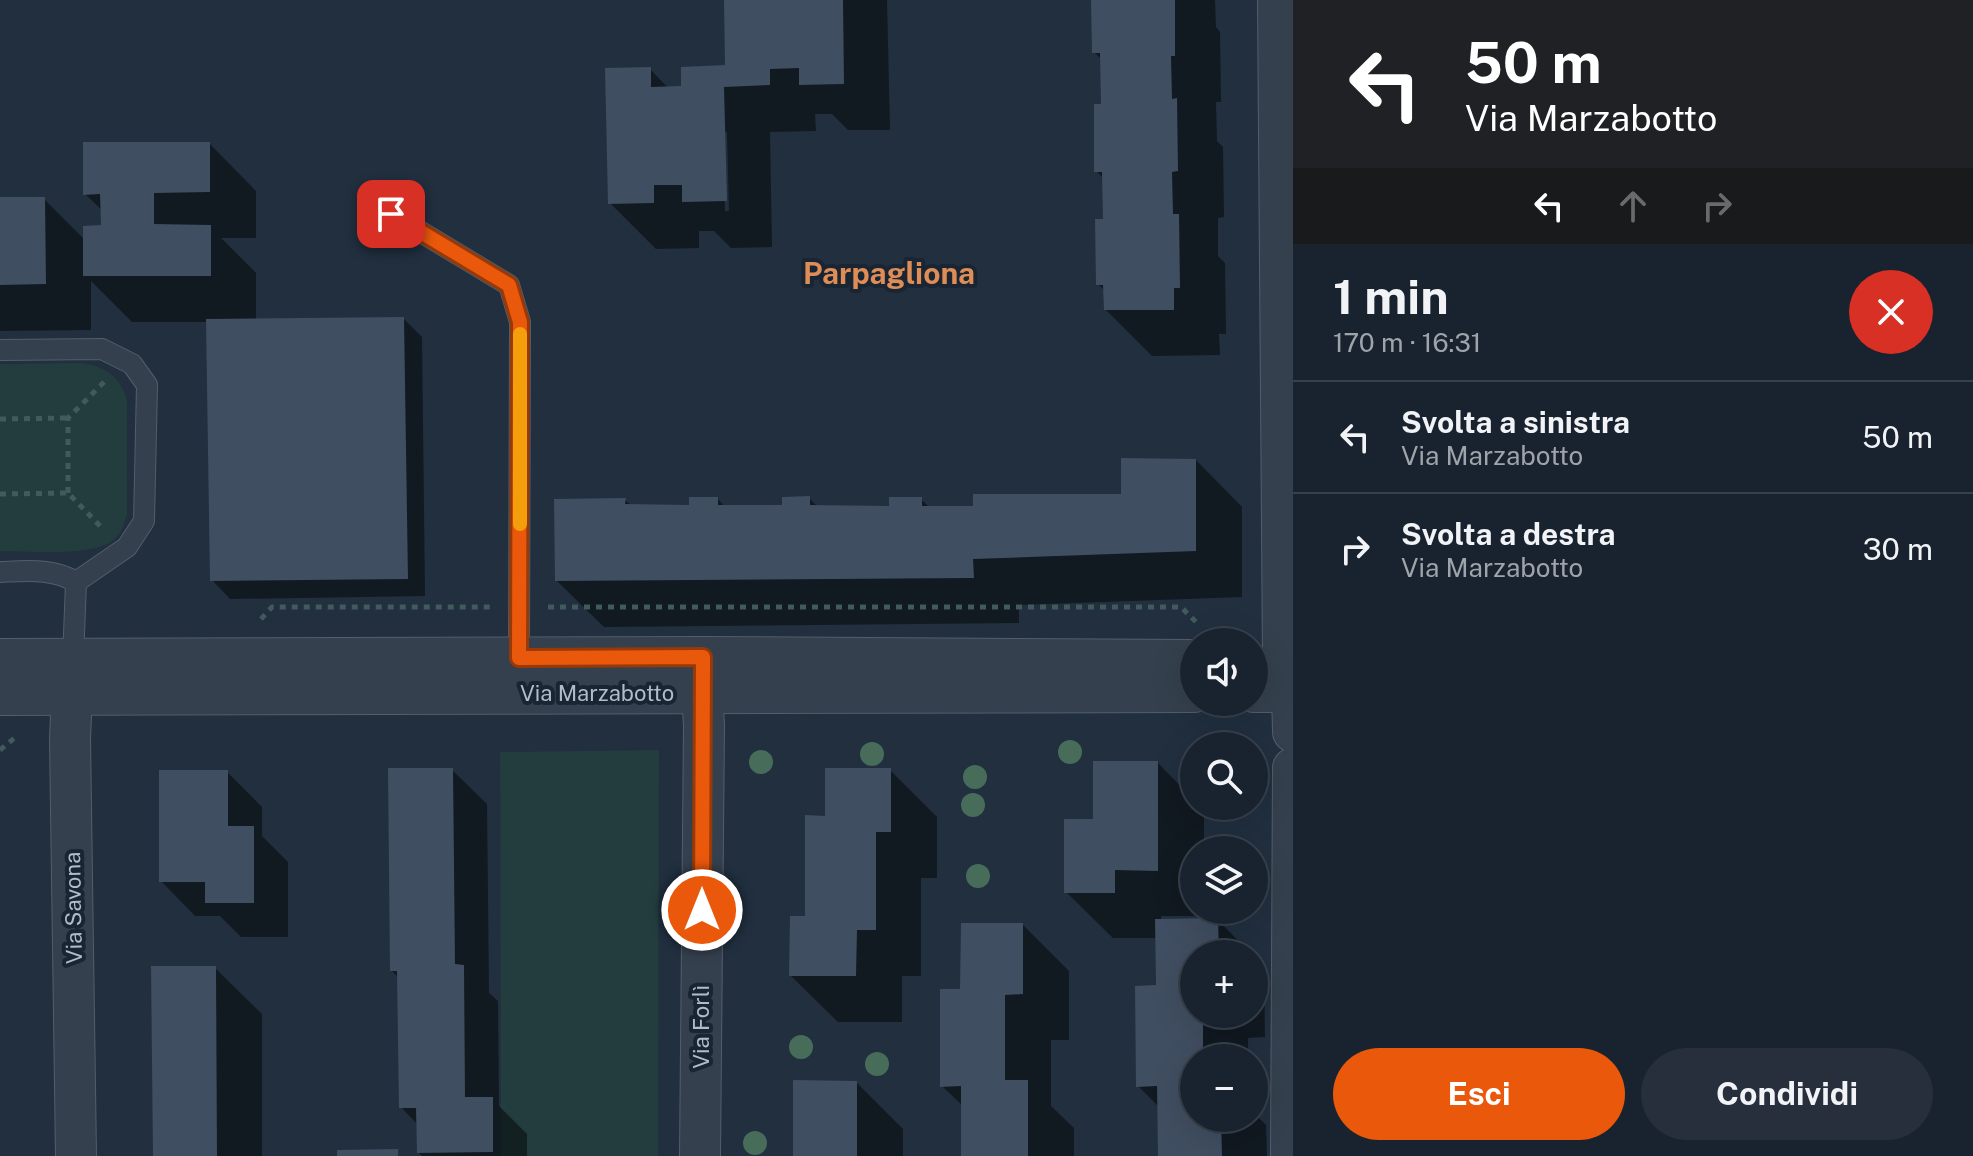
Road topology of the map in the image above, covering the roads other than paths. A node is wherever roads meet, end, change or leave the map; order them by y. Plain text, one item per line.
1 (1278, 0) edge
2 (391, 214) dead end
3 (0, 350) edge
4 (0, 572) edge
5 (76, 582) junction
6 (1180, 642) edge
7 (519, 658) junction
8 (0, 659) edge
9 (1283, 666) edge
10 (702, 675) junction
11 (72, 677) junction
12 (1268, 679) edge
13 (1180, 692) edge
14 (0, 695) edge
15 (1293, 732) edge
16 (1293, 768) edge
17 (76, 1156) edge
18 (700, 1156) edge
19 (1291, 1156) edge

1 - 9 street
2 - 7 lane, Via Marzabotto
3 - 5 lane
4 - 5 lane
5 - 11 lane
6 - 10 street, Via Marzabotto
7 - 10 street, Via Marzabotto
7 - 11 street, Via Marzabotto
8 - 11 street, Via Marzabotto
9 - 12 street
9 - 15 street
10 - 11 street, Via Marzabotto
10 - 13 street, Via Marzabotto
10 - 18 street, Via Forlì
11 - 14 street, Via Marzabotto
11 - 17 street, Via Savona
16 - 19 street

